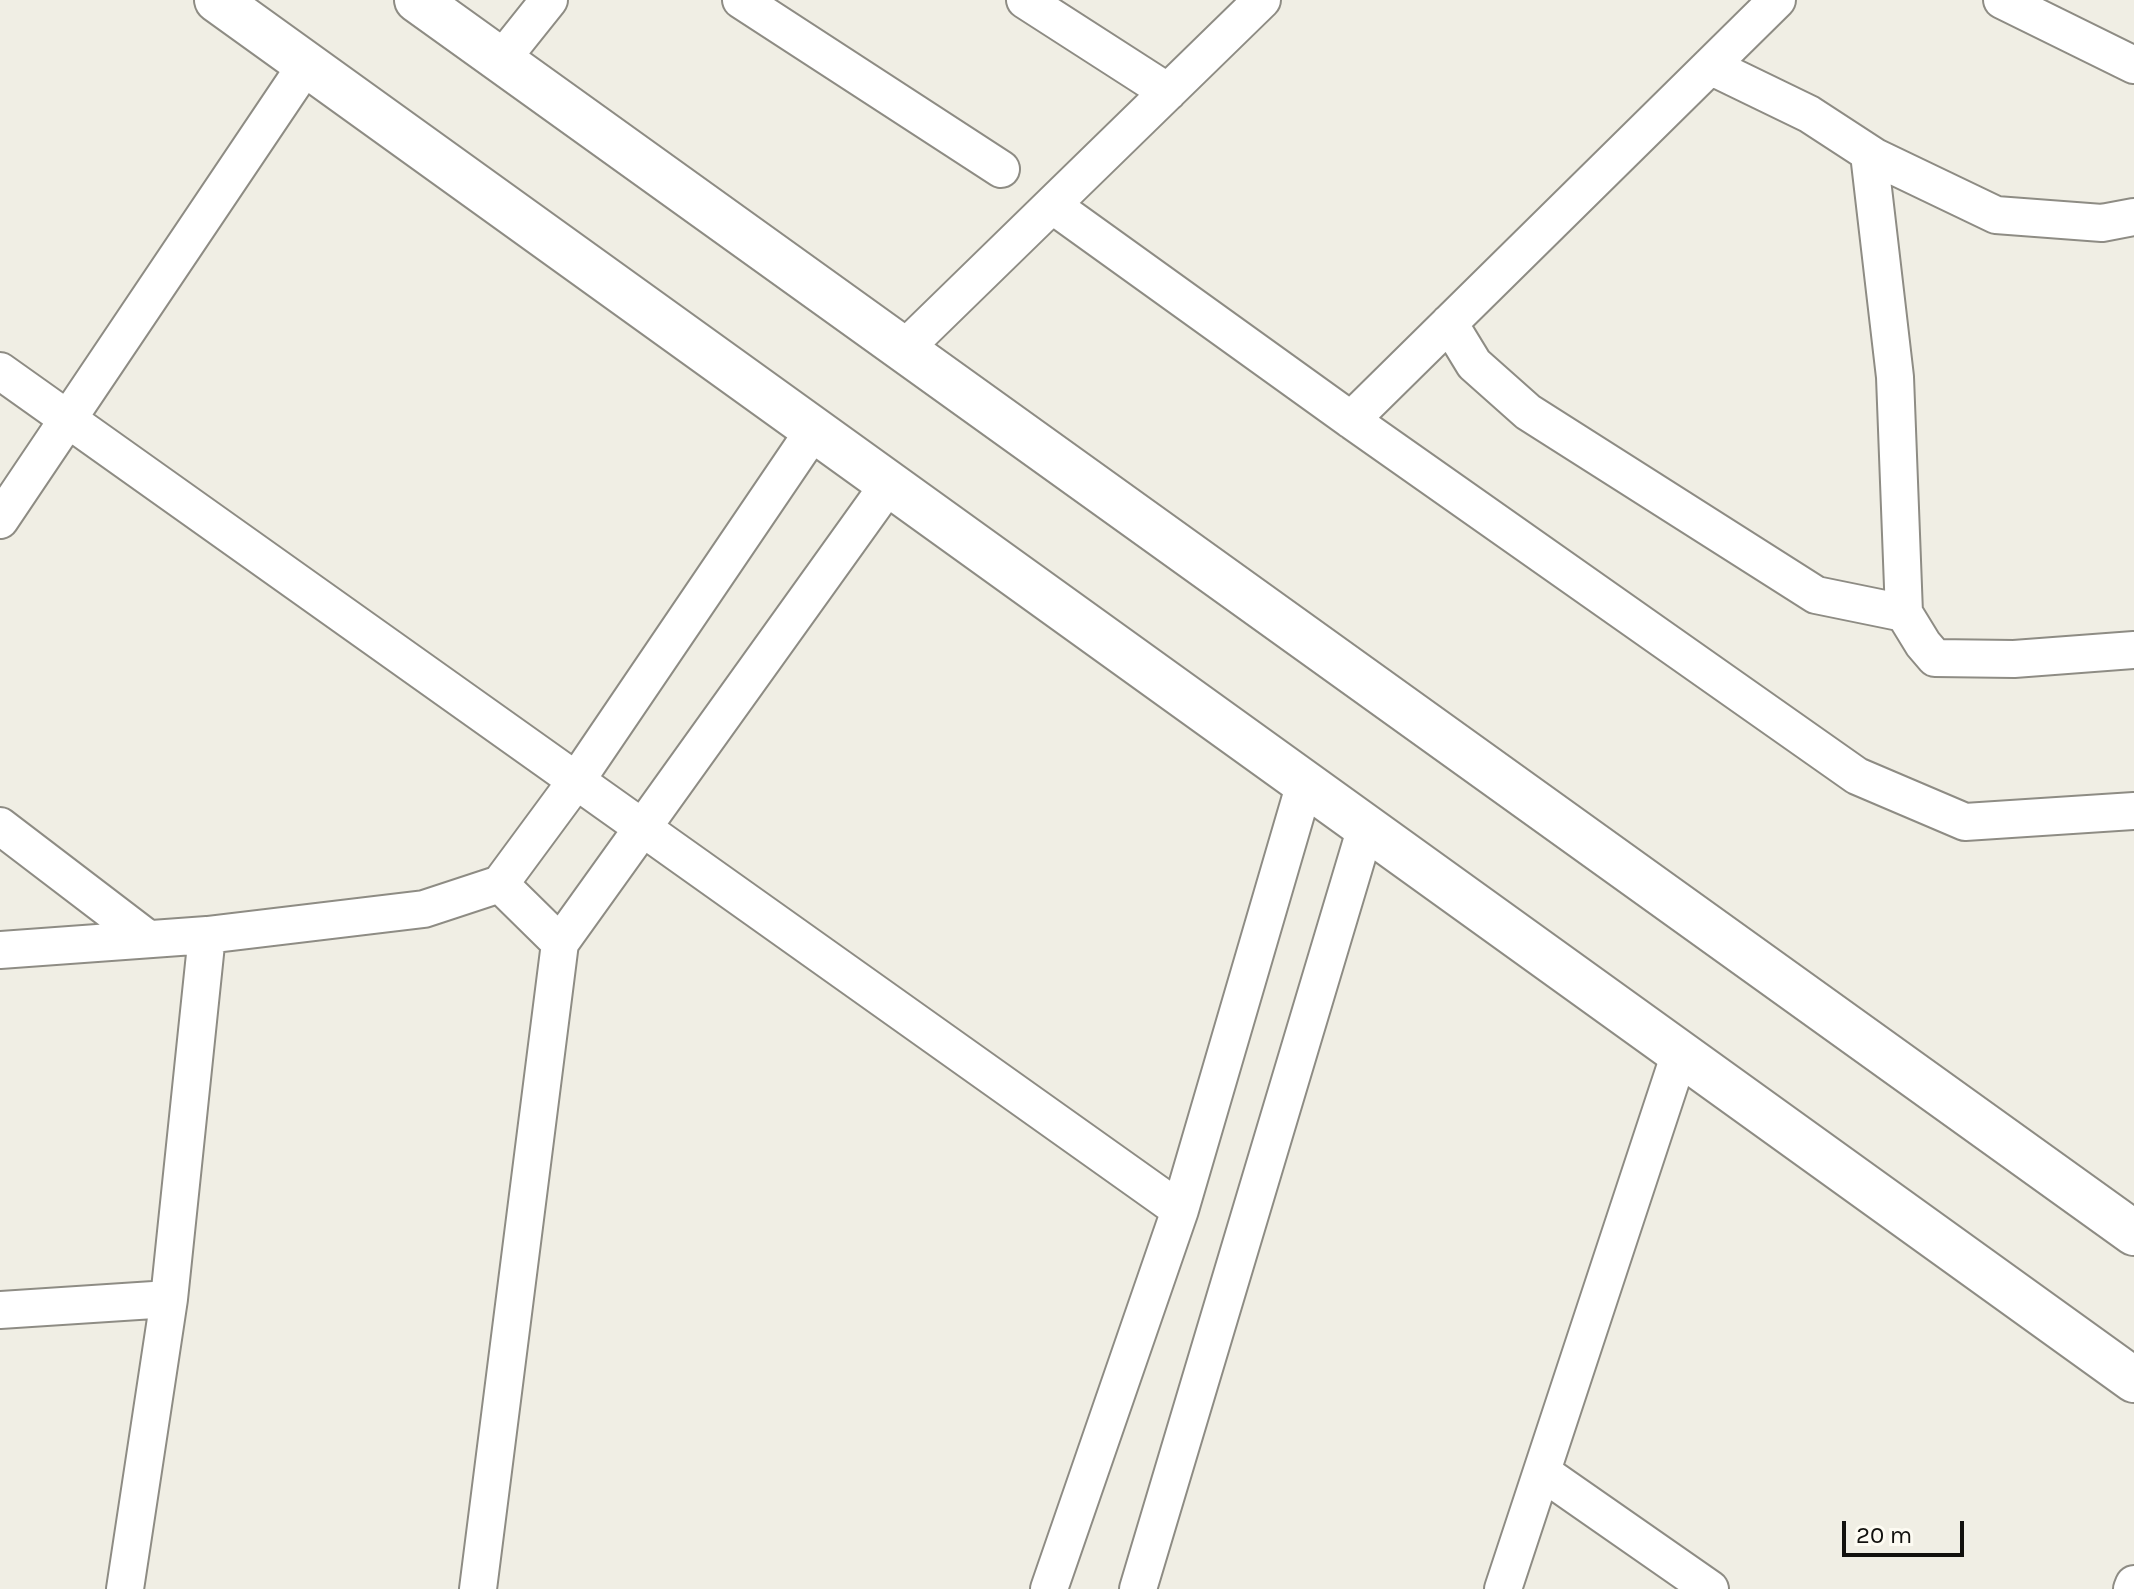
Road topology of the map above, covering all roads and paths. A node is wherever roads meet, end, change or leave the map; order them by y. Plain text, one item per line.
1 (217, 0) edge
2 (417, 0) edge
3 (549, 0) edge
4 (741, 0) edge
5 (1025, 0) edge
6 (1262, 0) edge
7 (1777, 0) edge
8 (2002, 0) edge
9 (501, 60) junction
10 (306, 65) junction
11 (2134, 65) edge
12 (1710, 66) junction
13 (1168, 92) junction
14 (1869, 154) junction
15 (1001, 169) dead end
16 (1052, 205) junction
17 (2134, 217) edge
18 (1449, 323) junction
19 (903, 350) junction
20 (0, 371) edge
21 (1351, 420) junction
22 (69, 421) junction
23 (814, 430) junction
24 (889, 484) junction
25 (0, 520) edge
26 (1904, 613) junction
27 (2134, 650) edge
28 (576, 781) junction
29 (1305, 783) junction
30 (2134, 811) edge
31 (0, 826) edge
32 (1366, 827) junction
33 (643, 829) junction
34 (500, 884) junction
35 (207, 935) junction
36 (148, 939) junction
37 (560, 943) junction
38 (0, 950) edge
39 (1680, 1053) junction
40 (1180, 1210) junction
41 (2134, 1233) edge
42 (169, 1299) junction
43 (0, 1310) edge
44 (2134, 1380) edge
45 (1542, 1472) junction
46 (125, 1589) edge
47 (478, 1589) edge
48 (1049, 1589) edge
49 (1138, 1589) edge
50 (1503, 1589) edge
51 (1710, 1589) edge

1 - 10 street
2 - 9 street
3 - 9 street
4 - 15 street
5 - 13 street
6 - 13 street
7 - 12 street
8 - 11 street
9 - 19 street
10 - 22 street
10 - 23 street
12 - 14 street
12 - 18 street
13 - 16 street
14 - 17 street
14 - 26 street
16 - 19 street
16 - 21 street
18 - 21 street
18 - 26 street
19 - 41 street
20 - 22 street
21 - 30 street
22 - 25 street
22 - 28 street
23 - 24 street
23 - 28 street
24 - 29 street
24 - 33 street
26 - 27 street
28 - 33 street
28 - 34 street
29 - 32 street
29 - 40 street
31 - 36 street
32 - 39 street
32 - 49 street
33 - 37 street
33 - 40 street
34 - 35 street
34 - 37 street
35 - 36 street
35 - 42 street
36 - 38 street
37 - 47 street
39 - 44 street
39 - 45 street
40 - 48 street
42 - 43 street
42 - 46 street
45 - 50 street
45 - 51 street

